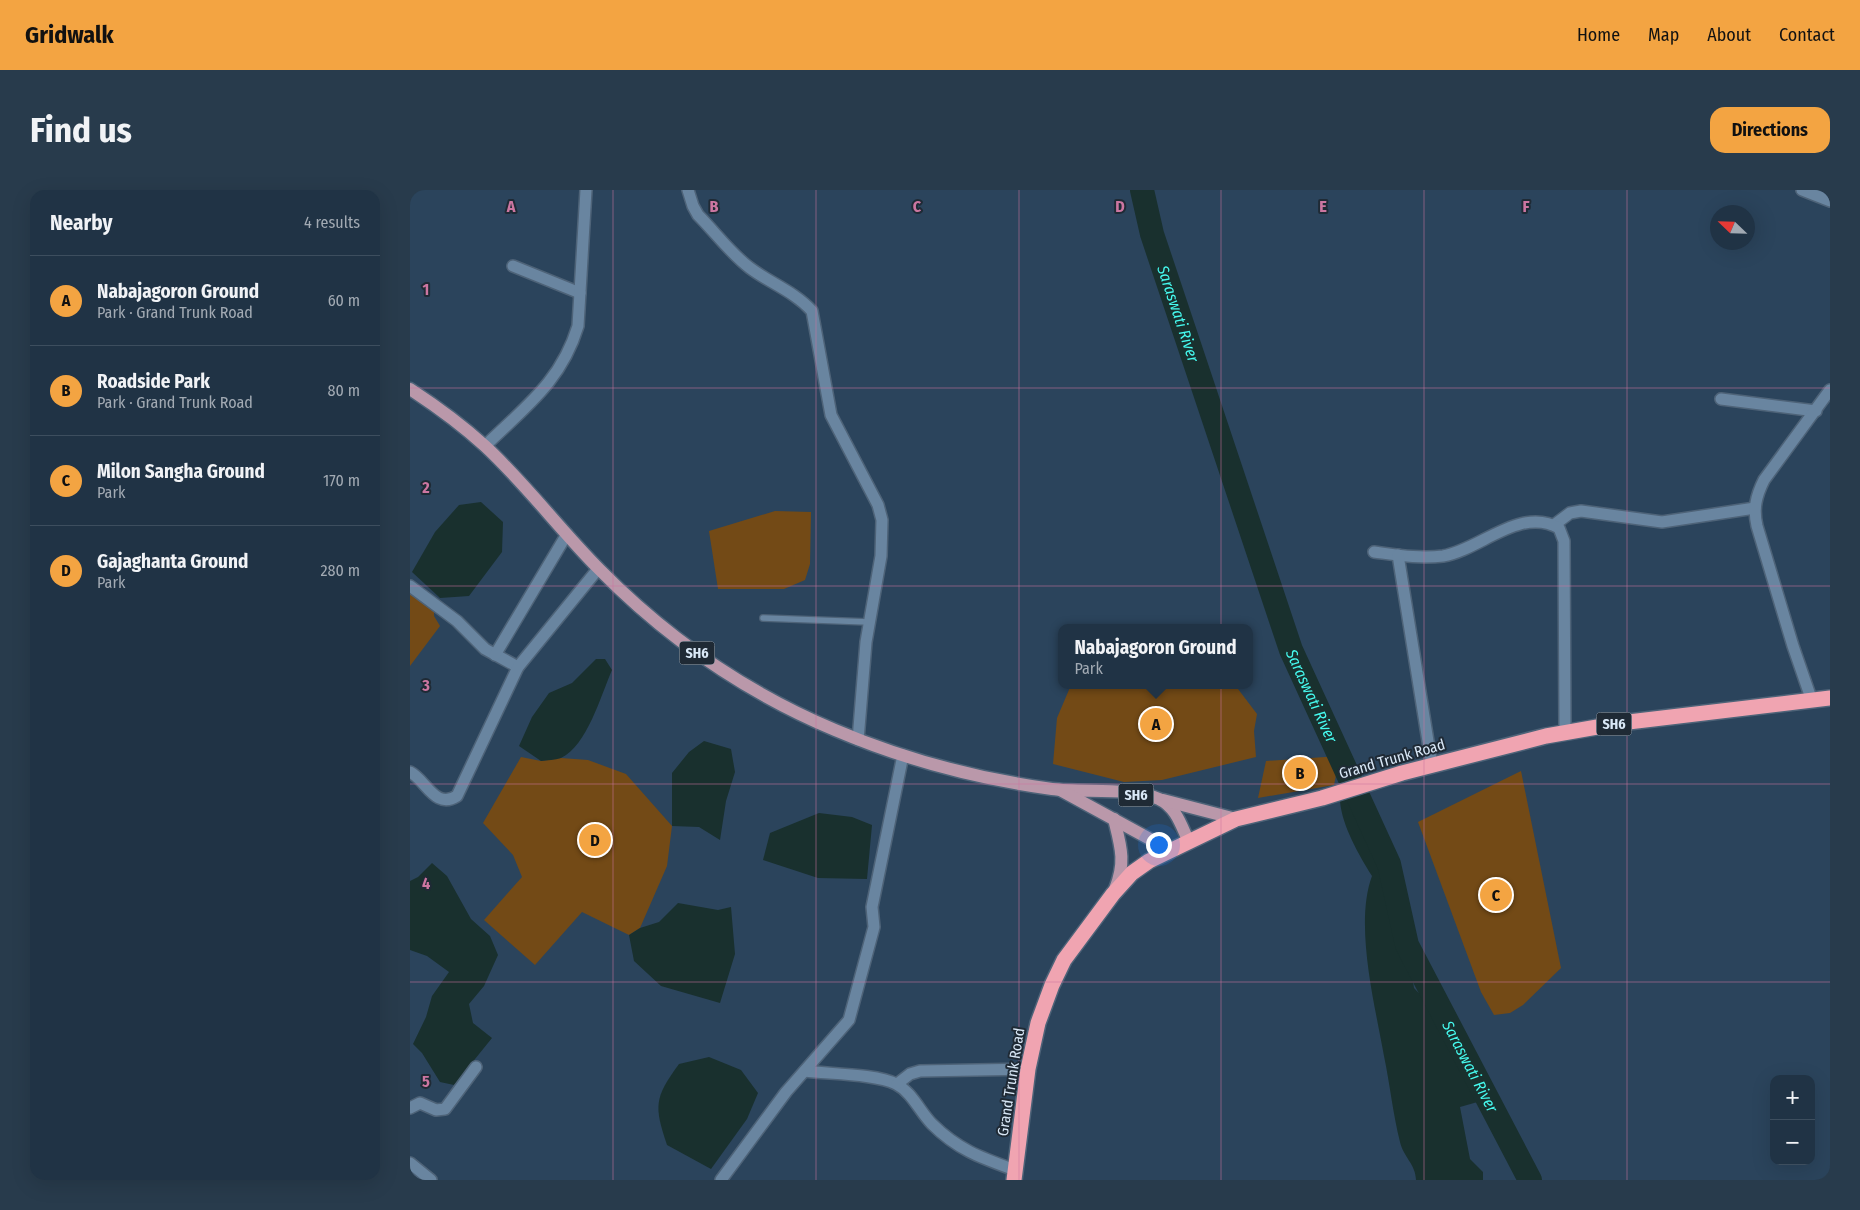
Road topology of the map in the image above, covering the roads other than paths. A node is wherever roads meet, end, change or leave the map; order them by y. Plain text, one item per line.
1 (586, 190) edge
2 (688, 190) edge
3 (1802, 190) edge
4 (1830, 201) edge
5 (513, 266) dead end
6 (580, 293) junction
7 (410, 390) edge
8 (1830, 390) edge
9 (1721, 399) dead end
10 (1816, 411) junction
11 (485, 446) junction
12 (1755, 508) junction
13 (1554, 525) junction
14 (568, 534) junction
15 (1374, 552) dead end
16 (1398, 555) junction
17 (598, 569) junction
18 (410, 586) edge
19 (763, 618) dead end
20 (869, 622) junction
21 (495, 655) junction
22 (518, 667) junction
23 (1830, 698) edge
24 (1812, 701) junction
25 (1565, 732) junction
26 (858, 740) junction
27 (903, 755) junction
28 (1432, 766) junction
29 (410, 772) edge
30 (1060, 790) junction
31 (1159, 799) junction
32 (1114, 819) junction
33 (1236, 819) junction
34 (1188, 840) junction
35 (1170, 850) junction
36 (1113, 894) junction
37 (476, 1067) dead end
38 (1028, 1069) junction
39 (805, 1071) junction
40 (897, 1084) junction
41 (410, 1108) edge
42 (410, 1163) edge
43 (1015, 1175) edge
44 (431, 1180) edge
45 (721, 1180) edge

1 - 6 street
2 - 20 street
3 - 4 street
5 - 6 street
6 - 11 street
7 - 11 main road, SH6
8 - 10 street
9 - 10 street
10 - 12 street
11 - 14 main road, SH6
12 - 13 street
12 - 24 street
13 - 16 street
13 - 25 street
14 - 17 main road, SH6
14 - 21 street
15 - 16 street
16 - 28 street
17 - 22 street
17 - 26 main road, SH6
18 - 21 street
19 - 20 lane
20 - 26 street
21 - 22 street
22 - 29 street
23 - 24 highway, Grand Trunk Road / SH6
24 - 25 highway, Grand Trunk Road / SH6
25 - 28 highway, Grand Trunk Road / SH6
26 - 27 main road, SH6
27 - 30 main road, SH6
27 - 39 street
28 - 33 highway, Grand Trunk Road / SH6
30 - 31 main road, SH6
30 - 32 main road, SH6
31 - 33 main road
31 - 34 main road, SH6
32 - 35 main road, SH6
32 - 36 main road
33 - 34 highway, Grand Trunk Road / SH6
34 - 35 highway, Grand Trunk Road / SH6
35 - 36 highway, Grand Trunk Road
36 - 38 highway, Grand Trunk Road
37 - 41 street
38 - 40 street
38 - 43 highway, Grand Trunk Road
39 - 40 street
39 - 45 street
40 - 43 street
42 - 44 street

